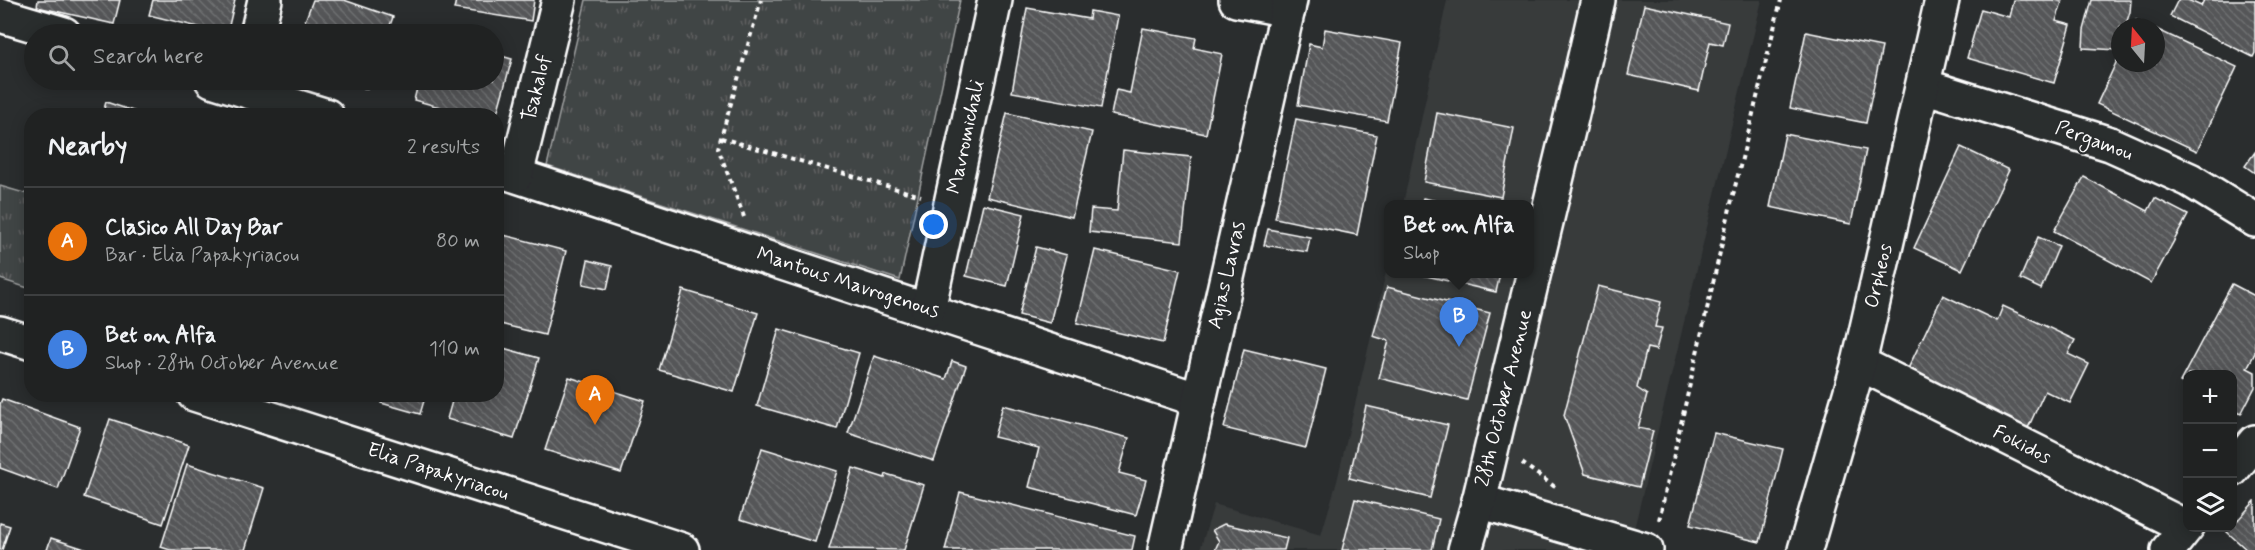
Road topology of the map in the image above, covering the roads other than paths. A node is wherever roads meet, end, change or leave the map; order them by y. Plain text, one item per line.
1 (265, 0) edge
2 (559, 0) edge
3 (995, 0) edge
4 (1236, 0) edge
5 (1598, 0) edge
6 (1942, 0) edge
7 (1289, 5) edge
8 (0, 15) edge
9 (30, 24) edge
10 (259, 24) edge
11 (1924, 86) junction
12 (260, 90) edge
13 (306, 108) edge
14 (506, 172) edge
15 (2255, 220) edge
16 (1534, 272) edge
17 (1533, 278) edge
18 (928, 310) junction
19 (0, 333) edge
20 (24, 340) edge
21 (1859, 363) junction
22 (1199, 400) junction
23 (219, 402) edge
24 (2255, 442) edge
25 (2237, 464) edge
26 (1479, 501) junction
27 (2181, 534) edge
28 (1652, 536) edge
29 (682, 550) edge
30 (1165, 550) edge
31 (1465, 550) edge
32 (1805, 550) edge

1 - 10 street
2 - 14 street, Tsakalof
3 - 18 street, Mavromichali
4 - 7 street
5 - 16 street, 28th October Avenue
6 - 11 street, Orpheos
7 - 22 street, Agias Lavras
8 - 9 street
11 - 15 street, Pergamou
11 - 21 street, Orpheos
12 - 13 street
14 - 18 street, Mantous Mavrogenous
17 - 26 street, 28th October Avenue
18 - 22 street, Mantous Mavrogenous
19 - 20 street
21 - 27 street, Fokidos
21 - 32 street, Orpheos
22 - 30 street, Agias Lavras
23 - 29 street, Elia Papakyriacou
24 - 25 street
26 - 28 street
26 - 31 street, 28th October Avenue

